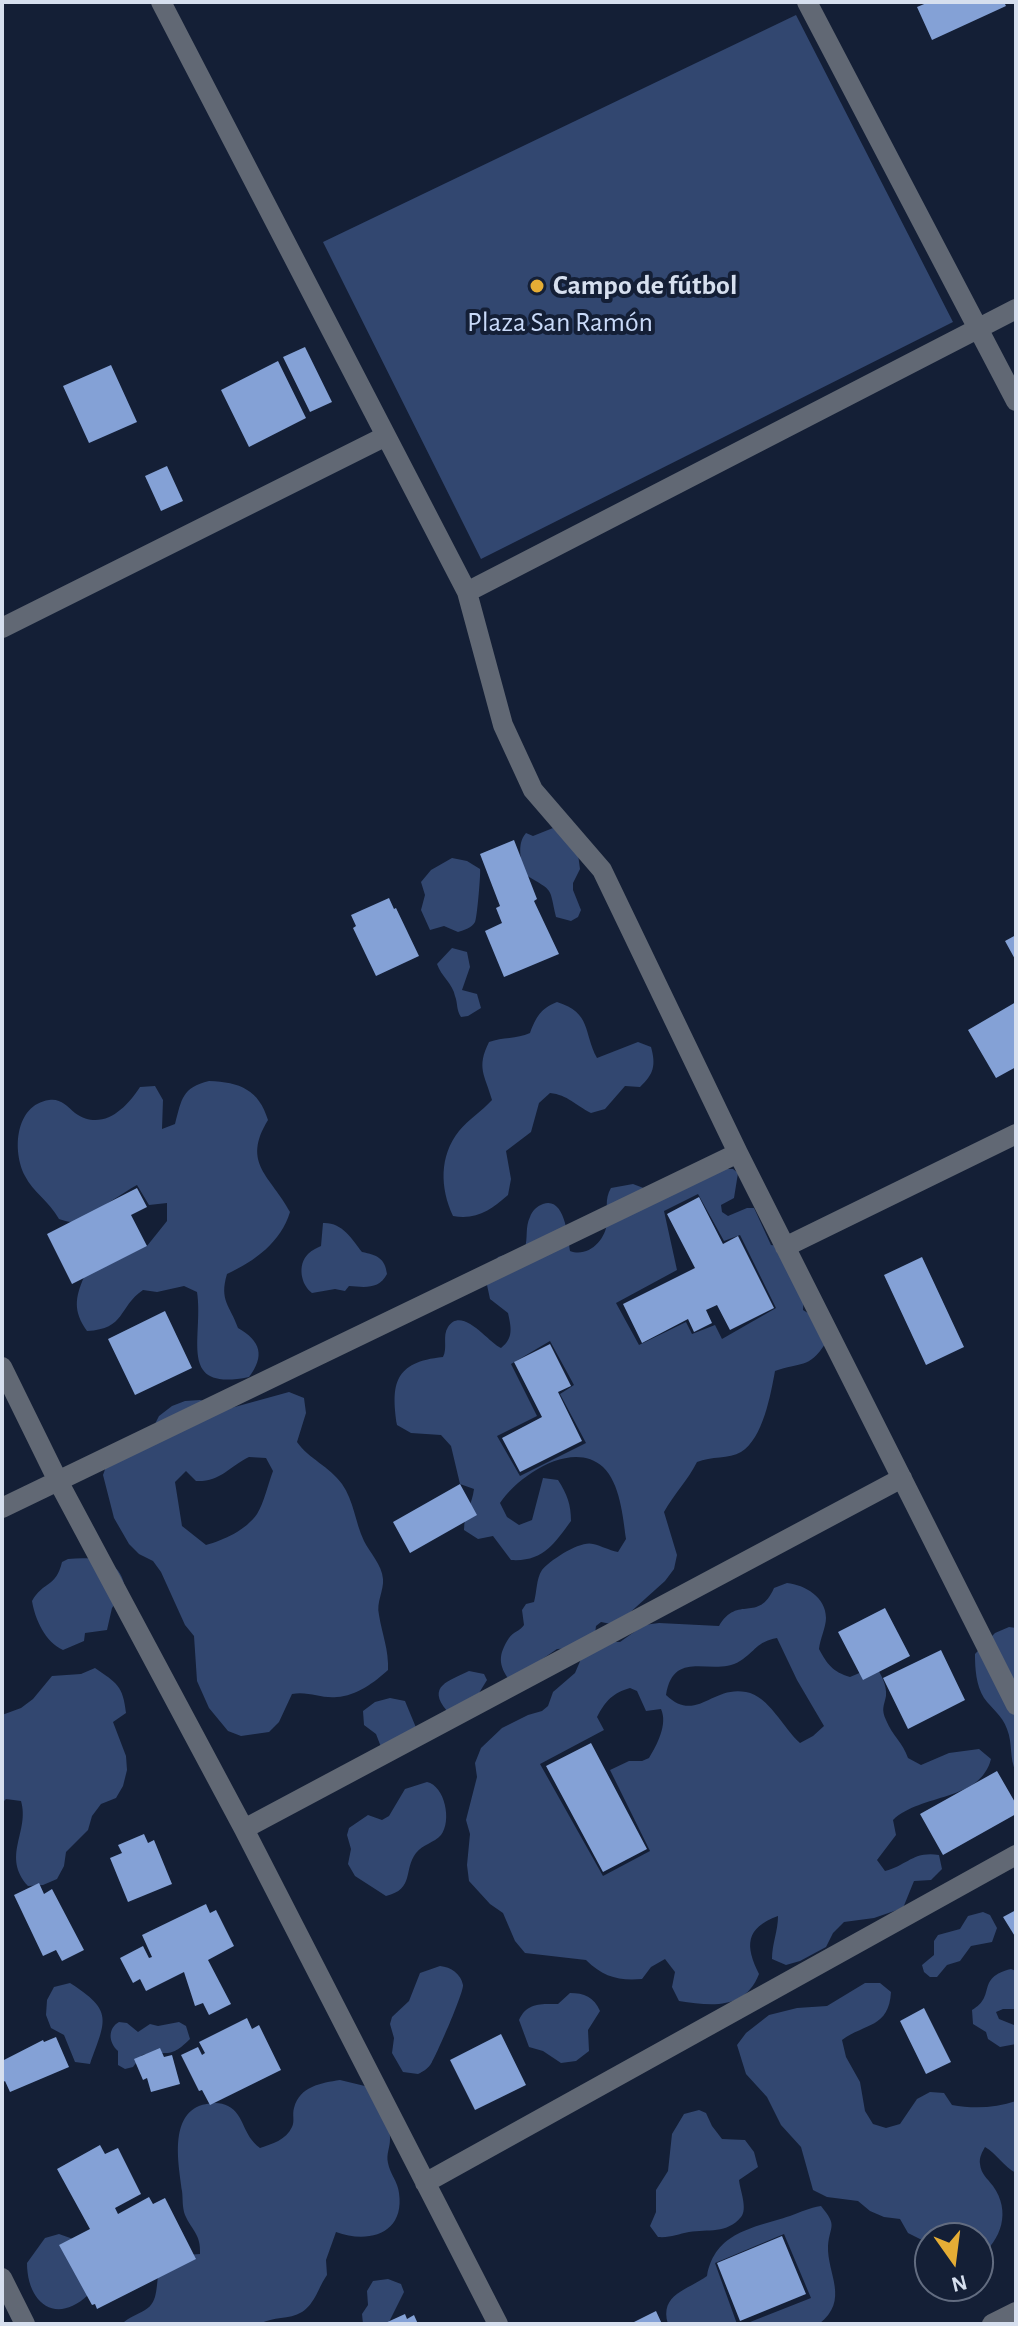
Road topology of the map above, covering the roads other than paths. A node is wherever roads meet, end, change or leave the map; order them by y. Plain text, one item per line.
1 (161, 2) edge
2 (807, 2) edge
3 (1016, 309) edge
4 (977, 328) junction
5 (1016, 401) edge
6 (386, 436) junction
7 (467, 592) junction
8 (2, 628) edge
9 (1016, 1134) edge
10 (738, 1153) junction
11 (785, 1247) junction
12 (2, 1367) edge
13 (902, 1478) junction
14 (58, 1481) junction
15 (2, 1508) edge
16 (1016, 1705) edge
17 (244, 1829) junction
18 (1016, 1855) edge
19 (425, 2183) junction
20 (2, 2278) edge
21 (1016, 2312) edge
22 (25, 2324) edge
23 (498, 2324) edge
24 (992, 2324) edge

1 - 6 street
2 - 4 street
3 - 4 street
4 - 5 street
4 - 7 street
6 - 7 street
6 - 8 street
7 - 10 street
9 - 11 street
10 - 11 street
10 - 14 street
11 - 13 street
12 - 14 street
13 - 16 street
13 - 17 street
14 - 15 street
14 - 17 street
17 - 19 street
18 - 19 street
19 - 23 street
20 - 22 street
21 - 24 street

